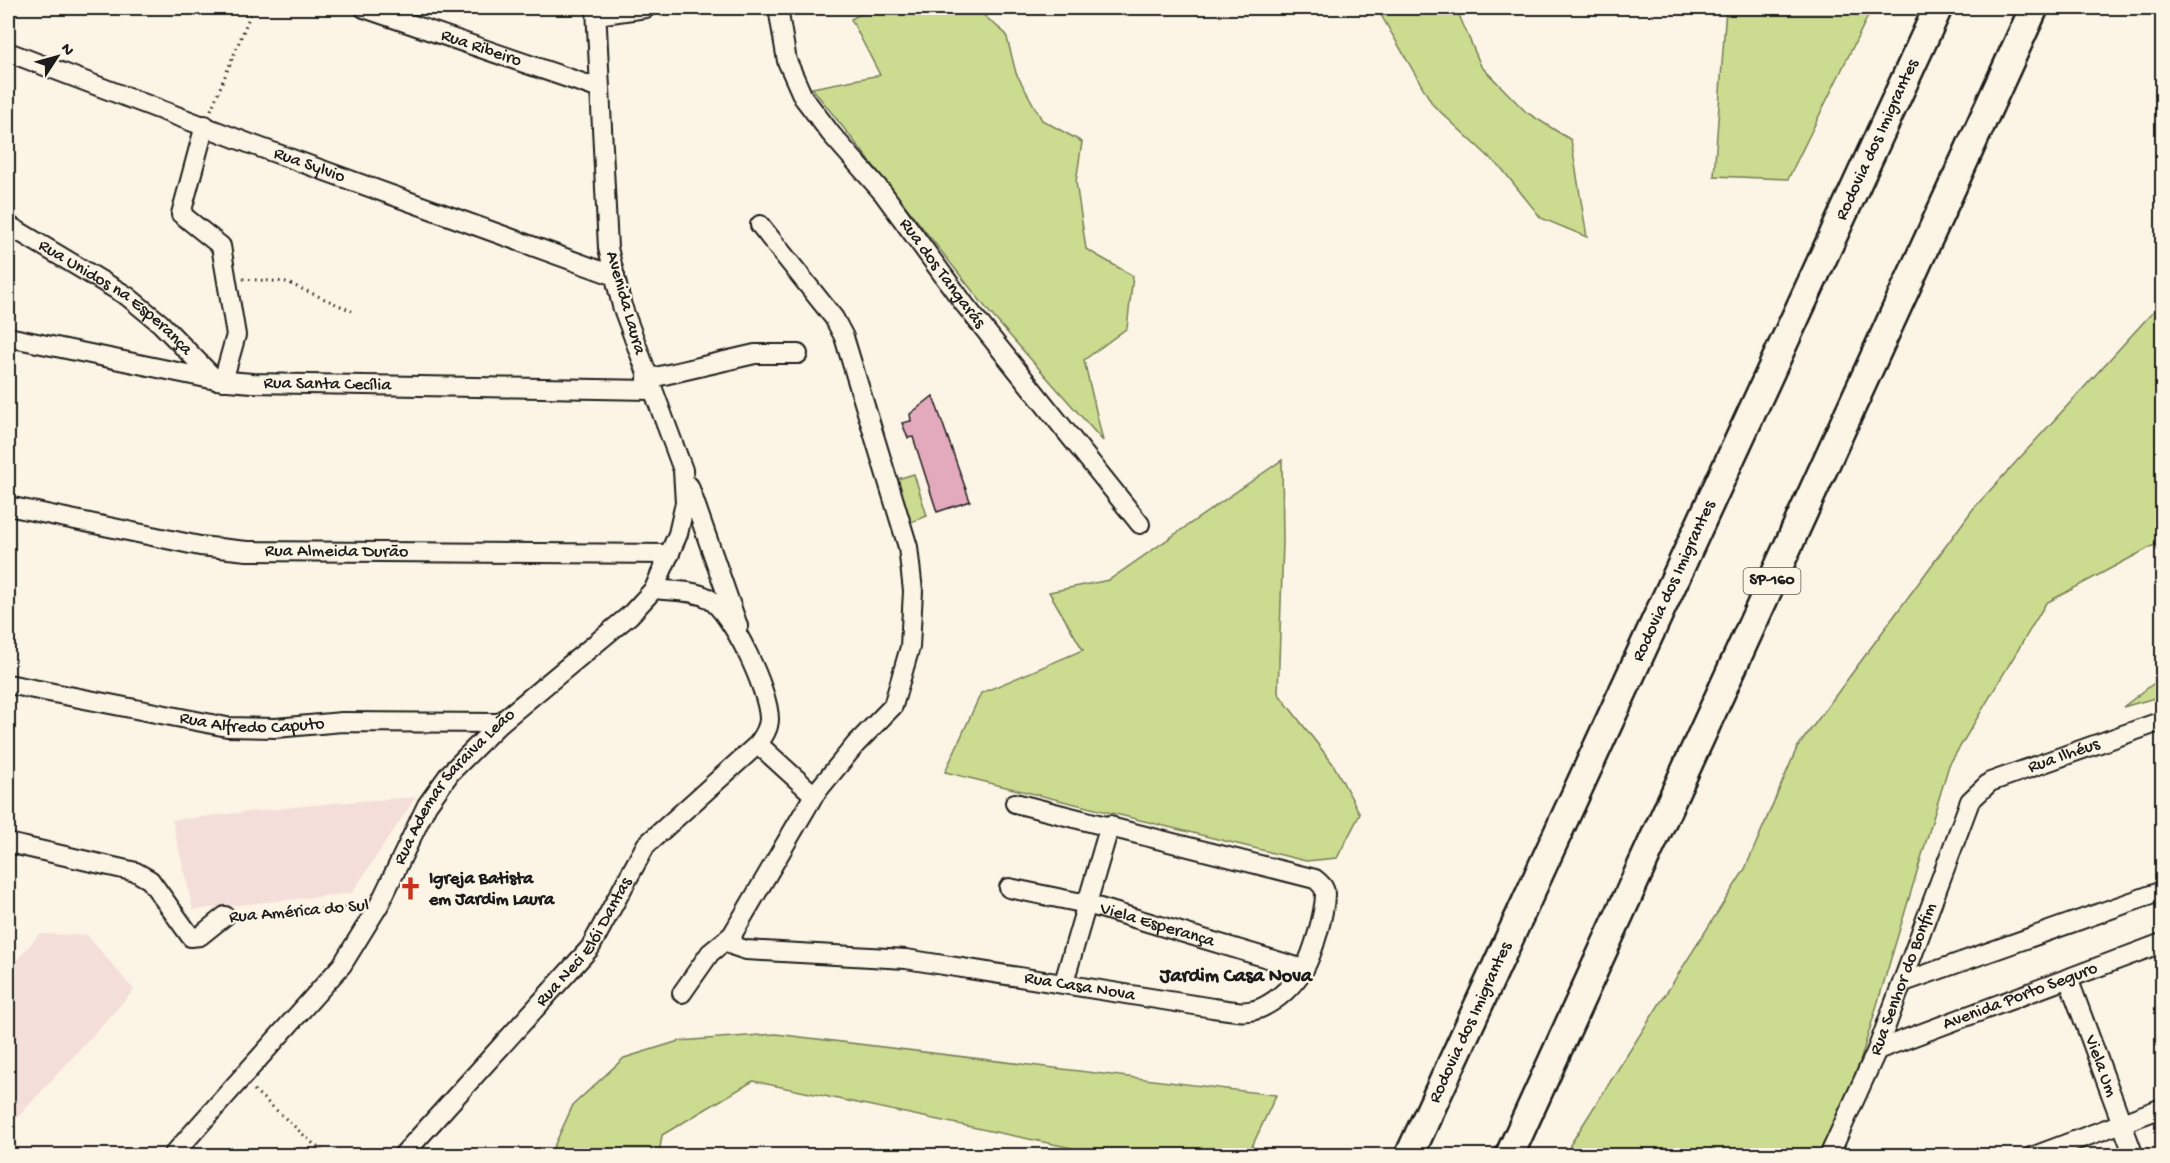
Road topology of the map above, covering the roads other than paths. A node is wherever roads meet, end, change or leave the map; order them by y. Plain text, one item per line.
1 (364, 8) edge
2 (646, 8) edge
3 (778, 8) edge
4 (1938, 8) edge
5 (2034, 8) edge
6 (596, 11) edge
7 (8, 52) edge
8 (600, 88) junction
9 (205, 125) junction
10 (8, 225) edge
11 (760, 225) dead end
12 (615, 276) junction
13 (8, 337) edge
14 (798, 354) dead end
15 (219, 380) junction
16 (649, 384) junction
17 (683, 470) junction
18 (8, 506) edge
19 (1140, 524) dead end
20 (670, 554) junction
21 (654, 589) junction
22 (744, 645) junction
23 (8, 684) edge
24 (2163, 721) edge
25 (500, 723) junction
26 (763, 737) junction
27 (814, 795) junction
28 (1970, 801) joint
29 (1015, 803) dead end
30 (1110, 825) junction
31 (8, 843) edge
32 (1009, 888) dead end
33 (2163, 891) edge
34 (1087, 904) junction
35 (225, 916) road end
36 (732, 935) junction
37 (2163, 943) edge
38 (1304, 969) junction
39 (2067, 978) junction
40 (1064, 982) junction
41 (1904, 982) junction
42 (682, 993) dead end
43 (1877, 1050) junction
44 (2163, 1108) edge
45 (2122, 1123) junction
46 (172, 1155) edge
47 (402, 1155) edge
48 (1409, 1155) edge
49 (1509, 1155) edge
50 (1829, 1155) edge
51 (2034, 1155) edge
52 (2134, 1155) edge

1 - 8 street, Rua Ribeiro
2 - 6 street
3 - 19 street, Rua dos Tangarás
4 - 48 highway, Rodovia dos Imigrantes
5 - 49 highway, SP-160
6 - 8 street, Avenida Laura
7 - 9 street, Rua Sylvio
8 - 12 street, Avenida Laura
9 - 12 street, Rua Sylvio
9 - 15 street
10 - 15 street, Rua Unidos na Esperança
11 - 27 street
12 - 16 street, Avenida Laura
13 - 15 street, Rua Santa Cecília
14 - 16 street, Rua Santa Cecília
15 - 16 street, Rua Santa Cecília
16 - 17 street, Avenida Laura
17 - 20 street, Avenida Laura
17 - 22 street
18 - 20 street, Rua Almeida Durão
20 - 21 street, Rua Ademar Saraiva Leão
21 - 22 street
21 - 25 street, Rua Ademar Saraiva Leão
22 - 26 street
23 - 25 street, Rua Alfredo Caputo
24 - 28 street, Rua Ilhéus
25 - 46 street, Rua Ademar Saraiva Leão
26 - 27 street
26 - 47 street, Rua Neci Elói Dantas
27 - 36 street
28 - 41 street, Rua Senhor do Bonfim
29 - 30 street, Rua Casa Nova
30 - 34 street
30 - 38 street, Rua Casa Nova
31 - 35 street, Rua América do Sul
32 - 34 street, Viela Esperança
33 - 41 street
34 - 38 street, Viela Esperança
34 - 40 street
36 - 40 street, Rua Casa Nova
36 - 42 street
37 - 39 street, Avenida Porto Seguro
38 - 40 street, Rua Casa Nova
39 - 43 street, Avenida Porto Seguro
39 - 45 street, Viela Um
41 - 43 street, Rua Senhor do Bonfim
43 - 50 street, Rua Senhor do Bonfim
44 - 45 street
45 - 51 street
45 - 52 street, Viela Um

